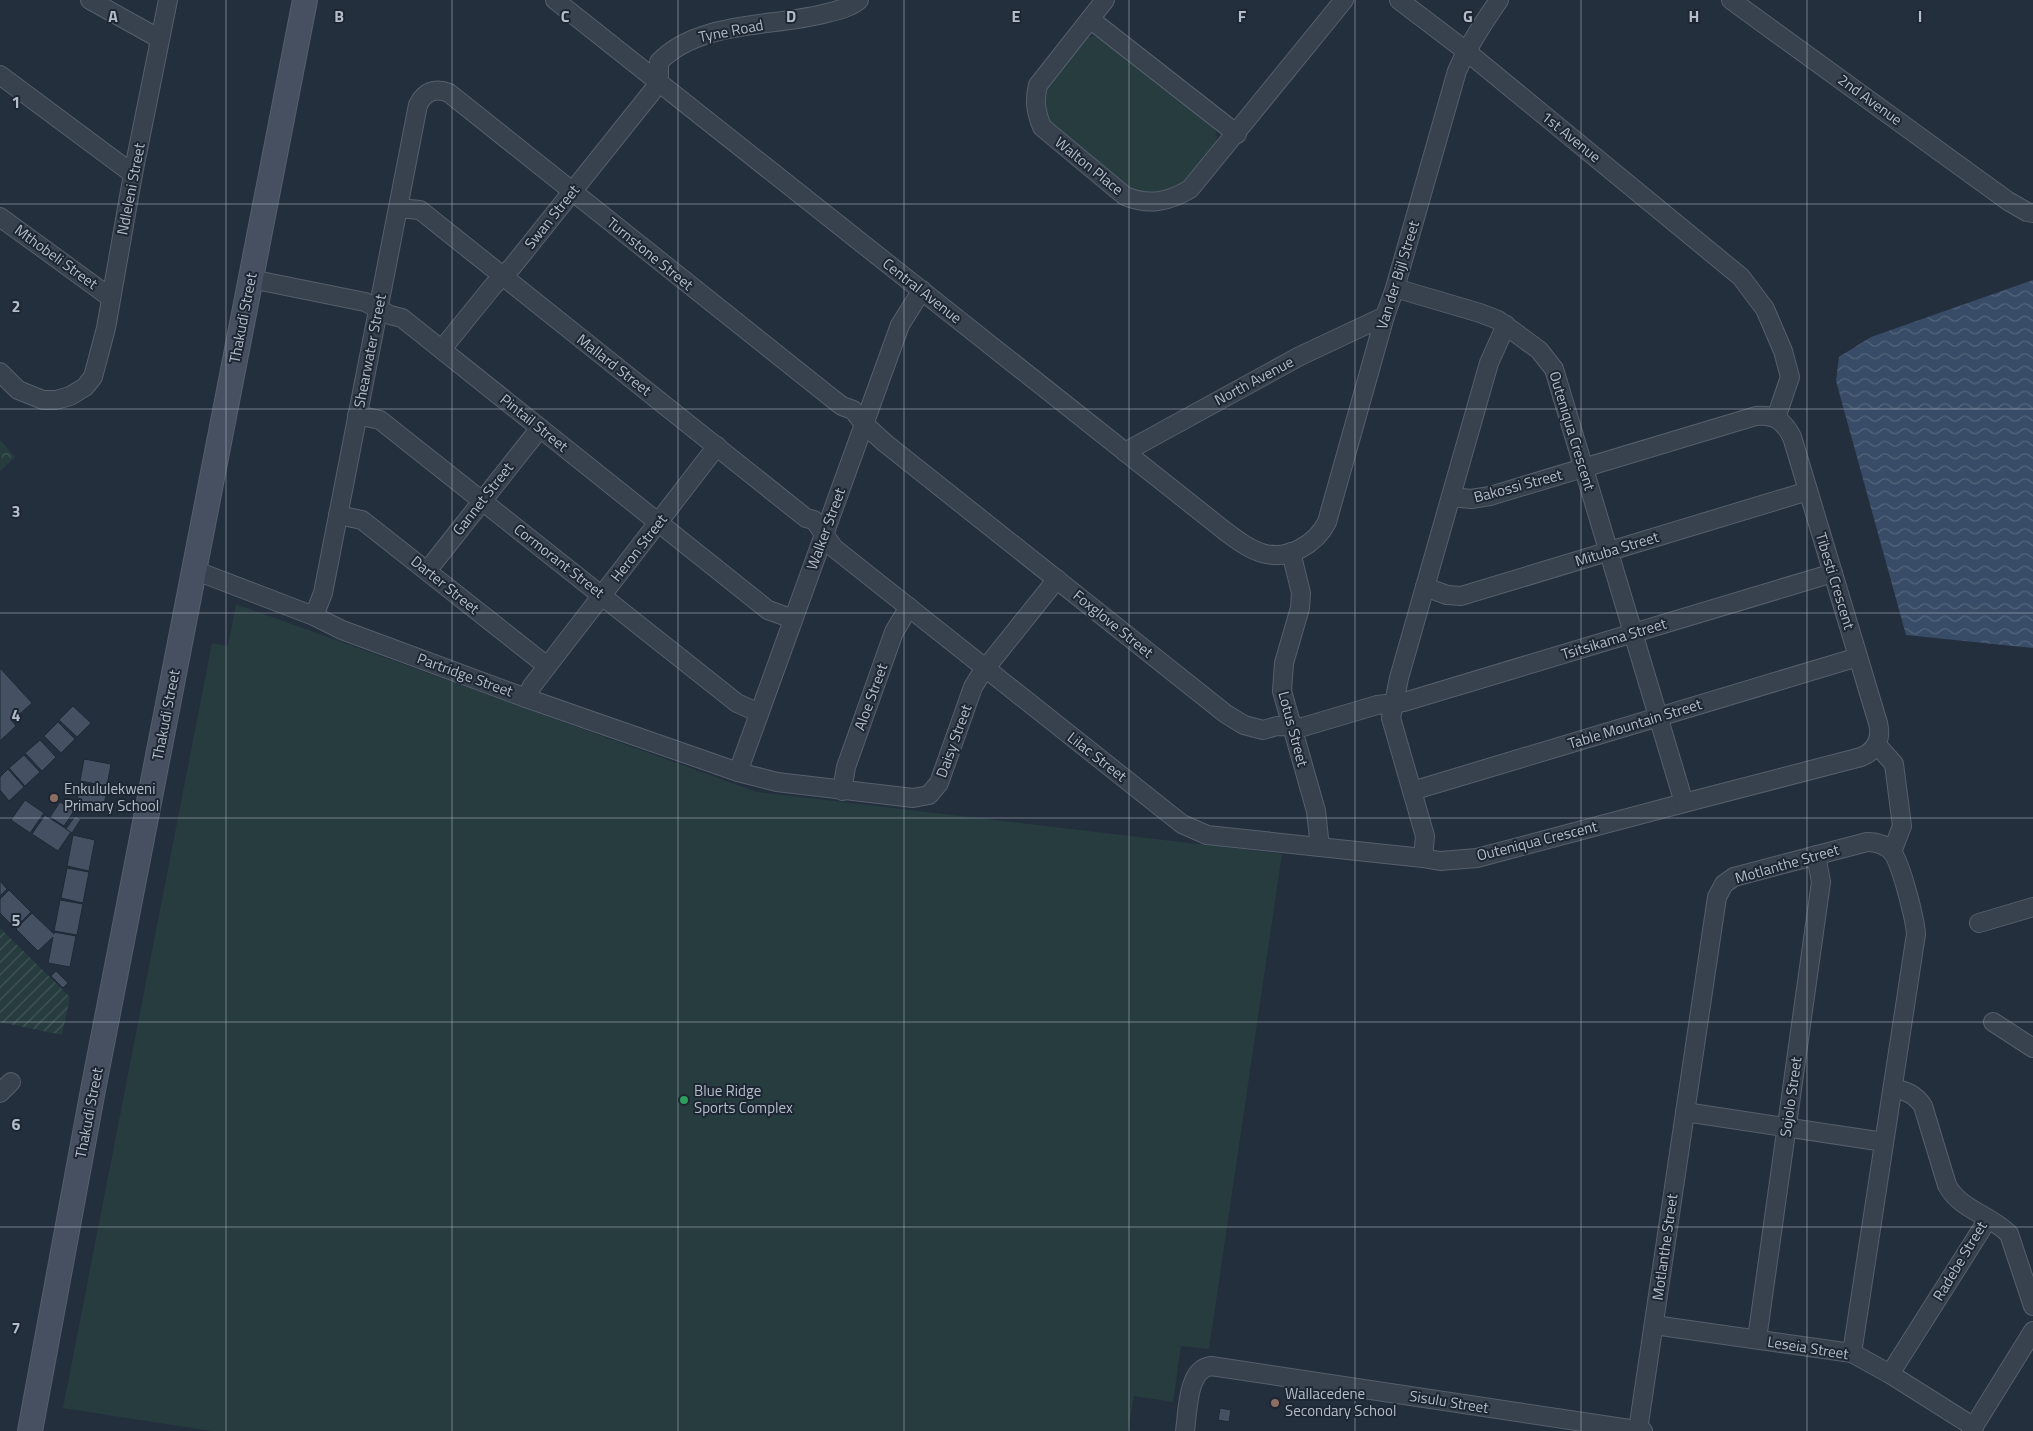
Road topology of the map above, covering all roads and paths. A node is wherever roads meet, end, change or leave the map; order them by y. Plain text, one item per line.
1 (90, 0) edge
2 (168, 0) edge
3 (305, 0) edge
4 (555, 0) edge
5 (859, 0) edge
6 (1105, 0) edge
7 (1344, 0) edge
8 (1399, 0) edge
9 (1499, 0) edge
10 (1731, 0) edge
11 (1090, 19) junction
12 (160, 40) junction
13 (1466, 51) junction
14 (0, 75) edge
15 (659, 83) junction
16 (433, 91) joint
17 (1237, 134) junction
18 (133, 174) junction
19 (572, 192) junction
20 (398, 208) junction
21 (2033, 213) edge
22 (0, 217) edge
23 (503, 276) junction
24 (251, 279) junction
25 (1395, 288) junction
26 (922, 290) junction
27 (111, 298) junction
28 (378, 309) junction
29 (1385, 316) junction
30 (1506, 325) junction
31 (442, 349) junction
32 (0, 372) edge
33 (357, 415) junction
34 (1776, 418) junction
35 (864, 424) junction
36 (540, 428) junction
37 (717, 446) junction
38 (1125, 452) junction
39 (1584, 468) junction
40 (1808, 491) junction
41 (1451, 497) junction
42 (482, 500) junction
43 (338, 515) junction
44 (659, 522) junction
45 (824, 534) junction
46 (1296, 551) junction
47 (1609, 551) junction
48 (194, 570) junction
49 (427, 571) junction
50 (1833, 573) junction
51 (1057, 579) junction
52 (1425, 587) junction
53 (602, 595) junction
54 (909, 607) junction
55 (314, 616) junction
56 (793, 619) junction
57 (1633, 633) junction
58 (1858, 657) junction
59 (547, 666) junction
60 (986, 668) junction
61 (526, 698) junction
62 (1394, 704) junction
63 (759, 713) junction
64 (1658, 717) junction
65 (1291, 727) junction
66 (1877, 745) junction
67 (738, 772) junction
68 (842, 791) junction
69 (1412, 791) junction
70 (1684, 803) junction
71 (1320, 847) junction
72 (1892, 852) junction
73 (1816, 855) junction
74 (1423, 858) junction
75 (2033, 908) edge
76 (1979, 923) dead end
77 (1993, 1022) dead end
78 (2031, 1041) edge
79 (1893, 1088) junction
80 (1685, 1112) junction
81 (1786, 1128) junction
82 (1884, 1142) junction
83 (1988, 1219) junction
84 (2033, 1306) edge
85 (1654, 1324) junction
86 (2033, 1331) edge
87 (1757, 1339) junction
88 (1852, 1353) junction
89 (1890, 1374) junction
90 (1972, 1429) edge
91 (30, 1431) edge
92 (1185, 1431) edge
93 (1641, 1431) edge

1 - 12 street
2 - 12 street, Ndleleni Street
3 - 24 street, Thakudi Street
4 - 15 street, Central Avenue
5 - 15 street, Tyne Road
6 - 11 street, Walton Place
7 - 17 street, Walton Place
8 - 13 street, 1st Avenue
9 - 13 street, Van der Bijl Street
10 - 21 street, 2nd Avenue
11 - 17 street
11 - 17 street, Walton Place
12 - 18 street, Ndleleni Street
13 - 25 street, Van der Bijl Street
13 - 34 street, 1st Avenue
14 - 18 street
15 - 19 street, Swan Street
15 - 26 street, Central Avenue
16 - 19 street, Turnstone Street
16 - 20 street, Shearwater Street
18 - 27 street, Ndleleni Street
19 - 23 street, Swan Street
19 - 35 street, Turnstone Street
20 - 23 street, Mallard Street
20 - 28 street, Shearwater Street
22 - 27 street, Mthobeli Street
23 - 31 street, Swan Street
23 - 37 street, Mallard Street
24 - 28 street, Pintail Street
24 - 48 street, Thakudi Street
25 - 29 street, Van der Bijl Street
25 - 30 street, Outeniqua Crescent
26 - 35 street, Walker Street
26 - 38 street, Central Avenue
27 - 32 street, Ndleleni Street
28 - 31 street, Pintail Street
28 - 33 street, Shearwater Street
29 - 38 street, North Avenue
29 - 46 street, Van der Bijl Street
30 - 39 street, Outeniqua Crescent
30 - 41 street
31 - 36 street, Pintail Street
33 - 42 street, Cormorant Street
33 - 43 street, Shearwater Street
34 - 39 street
34 - 40 street, Tibesti Crescent
35 - 45 street, Walker Street
35 - 51 street, Foxglove Street
36 - 42 street, Gannet Street
36 - 44 street, Pintail Street
37 - 44 street, Heron Street
37 - 45 street, Mallard Street
38 - 46 street, Central Avenue
39 - 41 street, Bakossi Street
39 - 47 street, Outeniqua Crescent
40 - 47 street, Mituba Street
40 - 50 street, Tibesti Crescent
41 - 52 street
42 - 49 street, Gannet Street
42 - 53 street, Cormorant Street
43 - 49 street, Darter Street
43 - 55 street, Shearwater Street
44 - 53 street, Heron Street
44 - 56 street, Pintail Street
45 - 54 street, Lilac Street
45 - 56 street, Walker Street
46 - 65 street, Lotus Street
47 - 52 street, Mituba Street
47 - 57 street, Outeniqua Crescent
48 - 55 street, Partridge Street
48 - 91 street, Thakudi Street
49 - 59 street, Darter Street
50 - 57 street, Tsitsikama Street
50 - 58 street, Tibesti Crescent
51 - 60 street, Daisy Street
51 - 65 street, Foxglove Street
52 - 62 street
53 - 59 street, Heron Street
53 - 63 street, Cormorant Street
54 - 60 street, Lilac Street
54 - 68 street, Aloe Street
55 - 61 street, Partridge Street
56 - 63 street, Walker Street
57 - 62 street, Tsitsikama Street
57 - 64 street, Outeniqua Crescent
58 - 64 street, Table Mountain Street
58 - 66 street, Tibesti Crescent
59 - 61 street, Heron Street
60 - 68 street, Daisy Street
60 - 71 street, Lilac Street
61 - 67 street, Partridge Street
62 - 65 street, Foxglove Street
62 - 69 street
63 - 67 street, Walker Street
64 - 69 street, Table Mountain Street
64 - 70 street, Outeniqua Crescent
65 - 71 street, Lotus Street
66 - 70 street
66 - 72 street
67 - 68 street, Daisy Street
69 - 74 street
70 - 74 street, Outeniqua Crescent
71 - 74 street, Lilac Street
72 - 73 street, Motlanthe Street
72 - 79 street
73 - 80 street, Motlanthe Street
73 - 81 street, Sojolo Street
75 - 76 street
77 - 78 street
79 - 82 street
79 - 83 street, Radebe Street
80 - 81 street
80 - 85 street, Motlanthe Street
81 - 82 street
81 - 87 street, Sojolo Street
82 - 88 street
83 - 84 street
83 - 89 street, Radebe Street
85 - 87 street, Leseia Street
85 - 93 street, Motlanthe Street
86 - 90 street
87 - 88 street, Leseia Street
88 - 89 street, Leseia Street
89 - 90 street, Leseia Street
92 - 93 street, Sisulu Street

